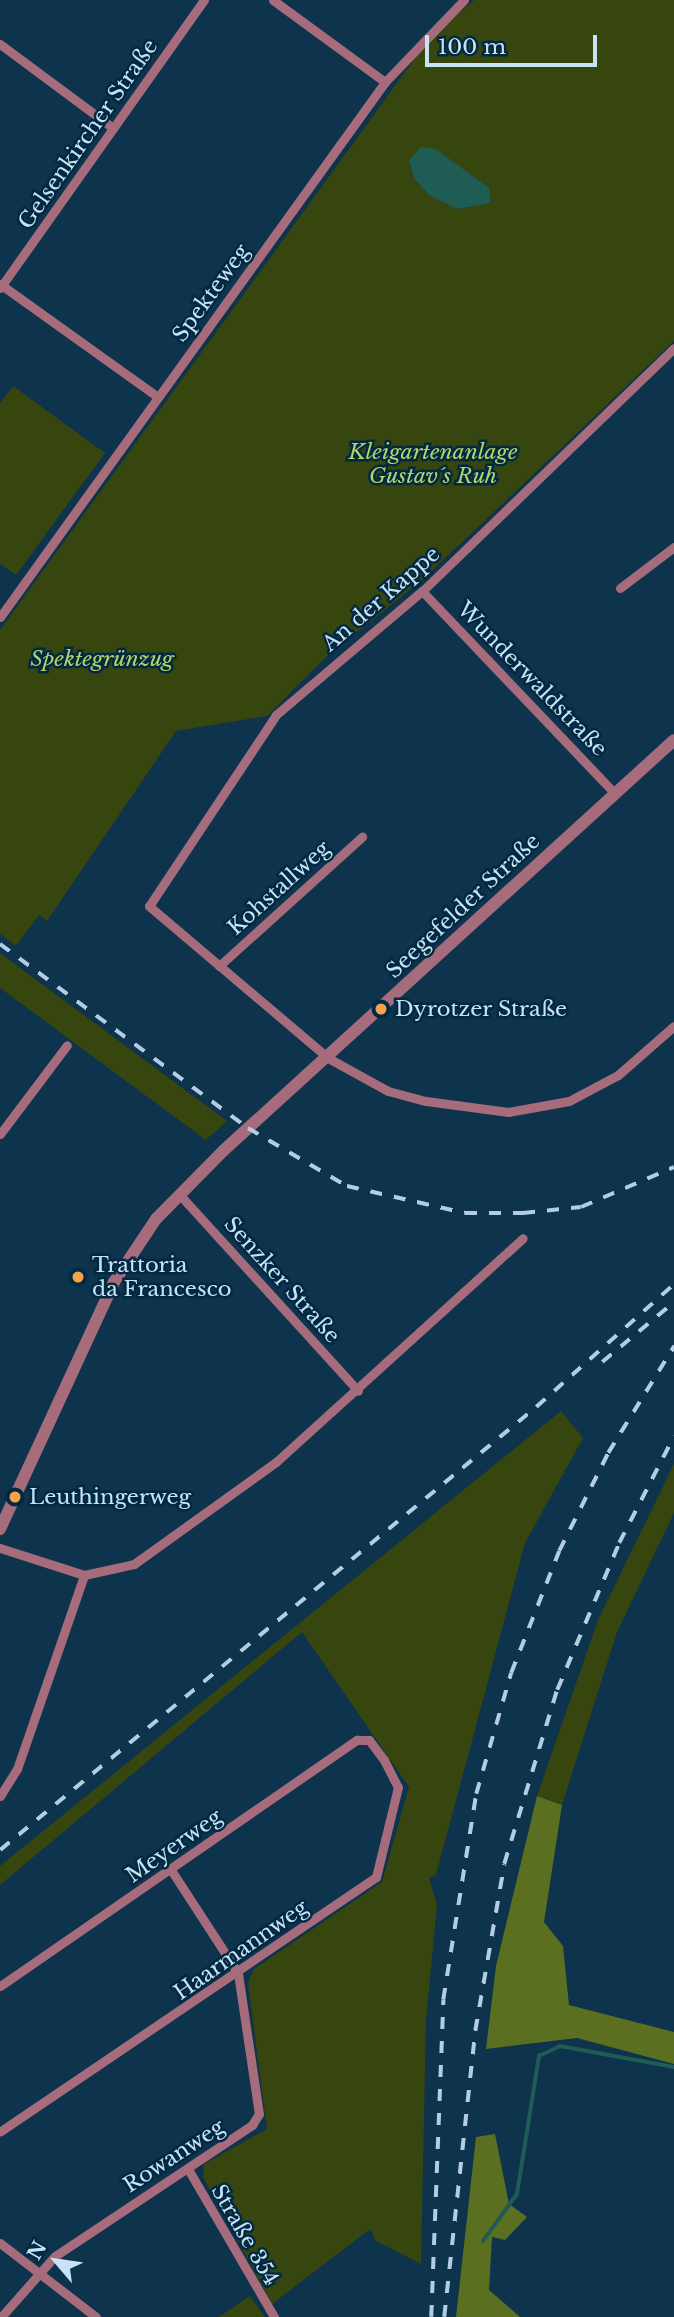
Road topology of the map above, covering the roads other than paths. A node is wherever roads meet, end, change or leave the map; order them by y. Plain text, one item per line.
1 (204, 0) edge
2 (274, 0) edge
3 (464, 0) edge
4 (0, 44) edge
5 (385, 82) junction
6 (113, 128) junction
7 (1, 286) edge
8 (674, 348) edge
9 (158, 397) junction
10 (674, 547) edge
11 (620, 588) dead end
12 (422, 591) junction
13 (0, 617) edge
14 (674, 740) edge
15 (615, 794) junction
16 (362, 837) dead end
17 (219, 966) junction
18 (674, 1026) edge
19 (67, 1045) dead end
20 (328, 1058) junction
21 (0, 1133) edge
22 (179, 1194) junction
23 (523, 1238) dead end
24 (358, 1391) junction
25 (0, 1530) edge
26 (0, 1548) edge
27 (84, 1575) junction
28 (369, 1740) joint
29 (0, 1796) edge
30 (171, 1870) junction
31 (238, 1973) junction
32 (0, 1986) edge
33 (0, 2132) edge
34 (188, 2169) junction
35 (0, 2243) edge
36 (36, 2271) junction
37 (1, 2317) edge
38 (96, 2317) edge
39 (274, 2317) edge

1 - 6 street, Gelsenkircher Straße
2 - 5 street
3 - 5 street, Spekteweg
4 - 6 street
5 - 9 street, Spekteweg
6 - 7 street, Gelsenkircher Straße
7 - 9 street
8 - 12 street, An der Kappe
9 - 13 street, Spekteweg
10 - 11 street
12 - 15 street, Wunderwaldstraße
12 - 17 street, An der Kappe
14 - 15 street, Seegefelder Straße
15 - 20 street, Seegefelder Straße
16 - 17 street, Kohstallweg
17 - 20 street
18 - 20 street
19 - 21 street
20 - 22 street, Seegefelder Straße
22 - 24 street, Senzker Straße
22 - 25 street, Seegefelder Straße
23 - 24 street
24 - 27 street
26 - 27 street
27 - 29 street
28 - 30 street, Meyerweg
28 - 31 street, Haarmannweg
30 - 31 street
30 - 32 street, Meyerweg
31 - 33 street, Haarmannweg
31 - 34 street, Rowanweg
34 - 36 street, Rowanweg
34 - 39 street, Straße 354
35 - 36 street
36 - 37 street, Rowanweg
36 - 38 street

